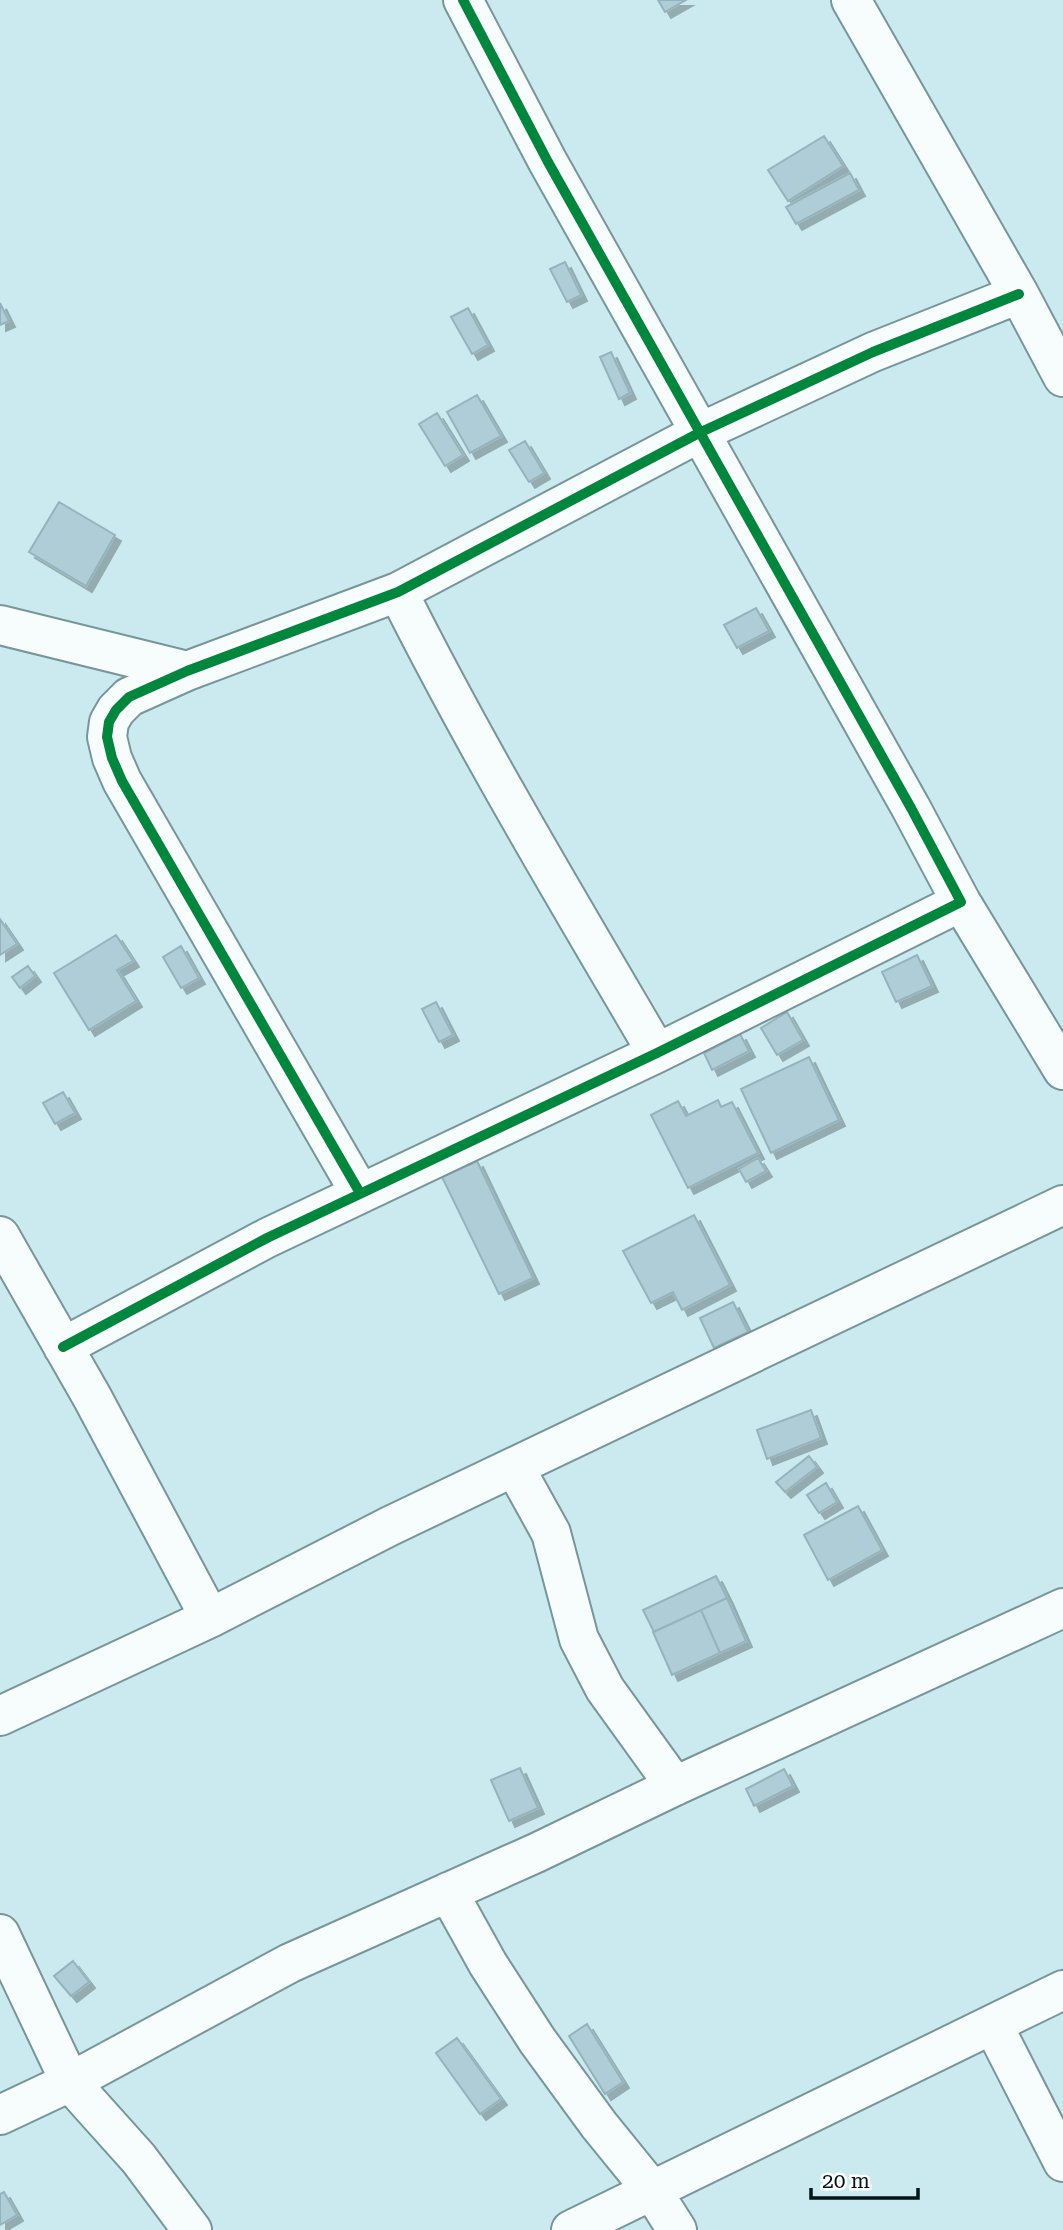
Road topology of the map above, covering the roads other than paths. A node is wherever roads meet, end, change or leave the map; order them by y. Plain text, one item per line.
1 (463, 0) edge
2 (851, 0) edge
3 (1019, 294) junction
4 (1063, 377) edge
5 (699, 433) junction
6 (398, 592) junction
7 (0, 625) edge
8 (187, 671) junction
9 (961, 902) junction
10 (657, 1053) junction
11 (1063, 1070) edge
12 (360, 1193) junction
13 (1063, 1205) edge
14 (0, 1236) edge
15 (63, 1347) junction
16 (515, 1468) junction
17 (1063, 1608) edge
18 (210, 1618) junction
19 (0, 1716) edge
20 (675, 1786) junction
21 (448, 1892) junction
22 (0, 1934) edge
23 (1063, 1990) edge
24 (993, 2025) junction
25 (70, 2082) junction
26 (0, 2115) edge
27 (1063, 2162) edge
28 (651, 2189) junction
29 (192, 2230) edge
30 (571, 2230) edge
31 (677, 2230) edge

1 - 5 street
2 - 3 street
3 - 4 street
3 - 5 street
5 - 6 street
5 - 9 street
6 - 8 street
6 - 10 street
7 - 8 street
8 - 12 street
9 - 10 street
9 - 11 street
10 - 12 street
12 - 15 street
13 - 16 street
14 - 15 street
15 - 18 street
16 - 18 street
16 - 20 street
17 - 20 street
18 - 19 street
20 - 21 street
21 - 25 street
21 - 28 street
22 - 25 street
23 - 24 street
24 - 27 street
24 - 28 street
25 - 26 street
25 - 29 street
28 - 30 street
28 - 31 street

